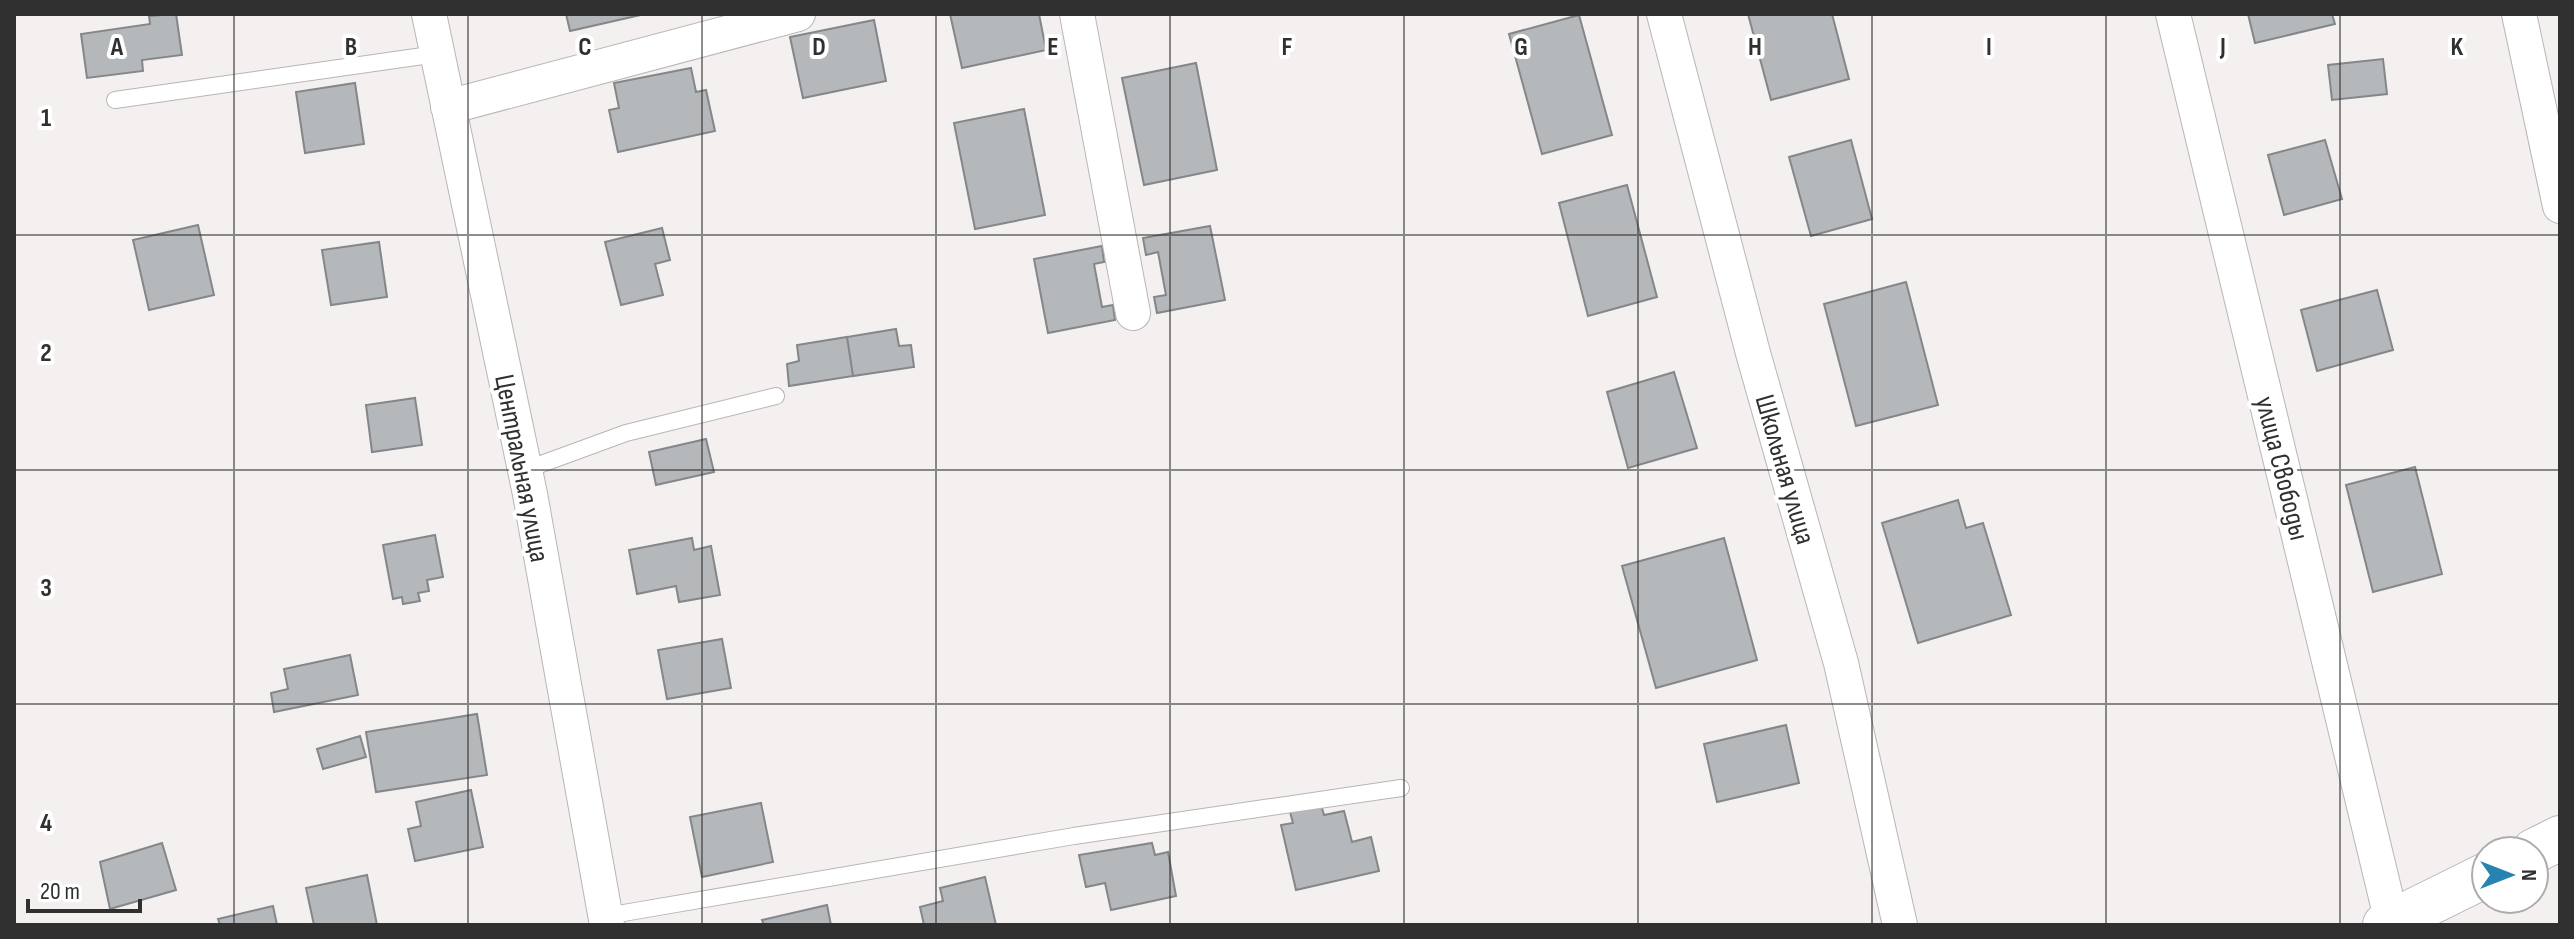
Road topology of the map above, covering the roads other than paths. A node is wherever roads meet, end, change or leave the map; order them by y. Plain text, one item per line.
1 (429, 14) edge
2 (798, 14) edge
3 (1077, 14) edge
4 (1664, 14) edge
5 (2173, 14) edge
6 (2519, 14) edge
7 (437, 54) junction
8 (115, 100) dead end
9 (448, 107) junction
10 (2560, 206) edge
11 (1133, 313) dead end
12 (776, 396) dead end
13 (525, 470) junction
14 (1401, 788) dead end
15 (2470, 883) edge
16 (606, 921) edge
17 (2388, 923) edge
18 (1900, 925) edge

1 - 7 street, Центральная улица
2 - 9 street
3 - 11 street
4 - 18 street, Школьная улица
5 - 17 street, улица Свободы
6 - 10 street
7 - 8 lane
7 - 9 street, Центральная улица
9 - 13 street, Центральная улица
12 - 13 lane
13 - 16 street, Центральная улица
14 - 16 lane
15 - 17 main road

